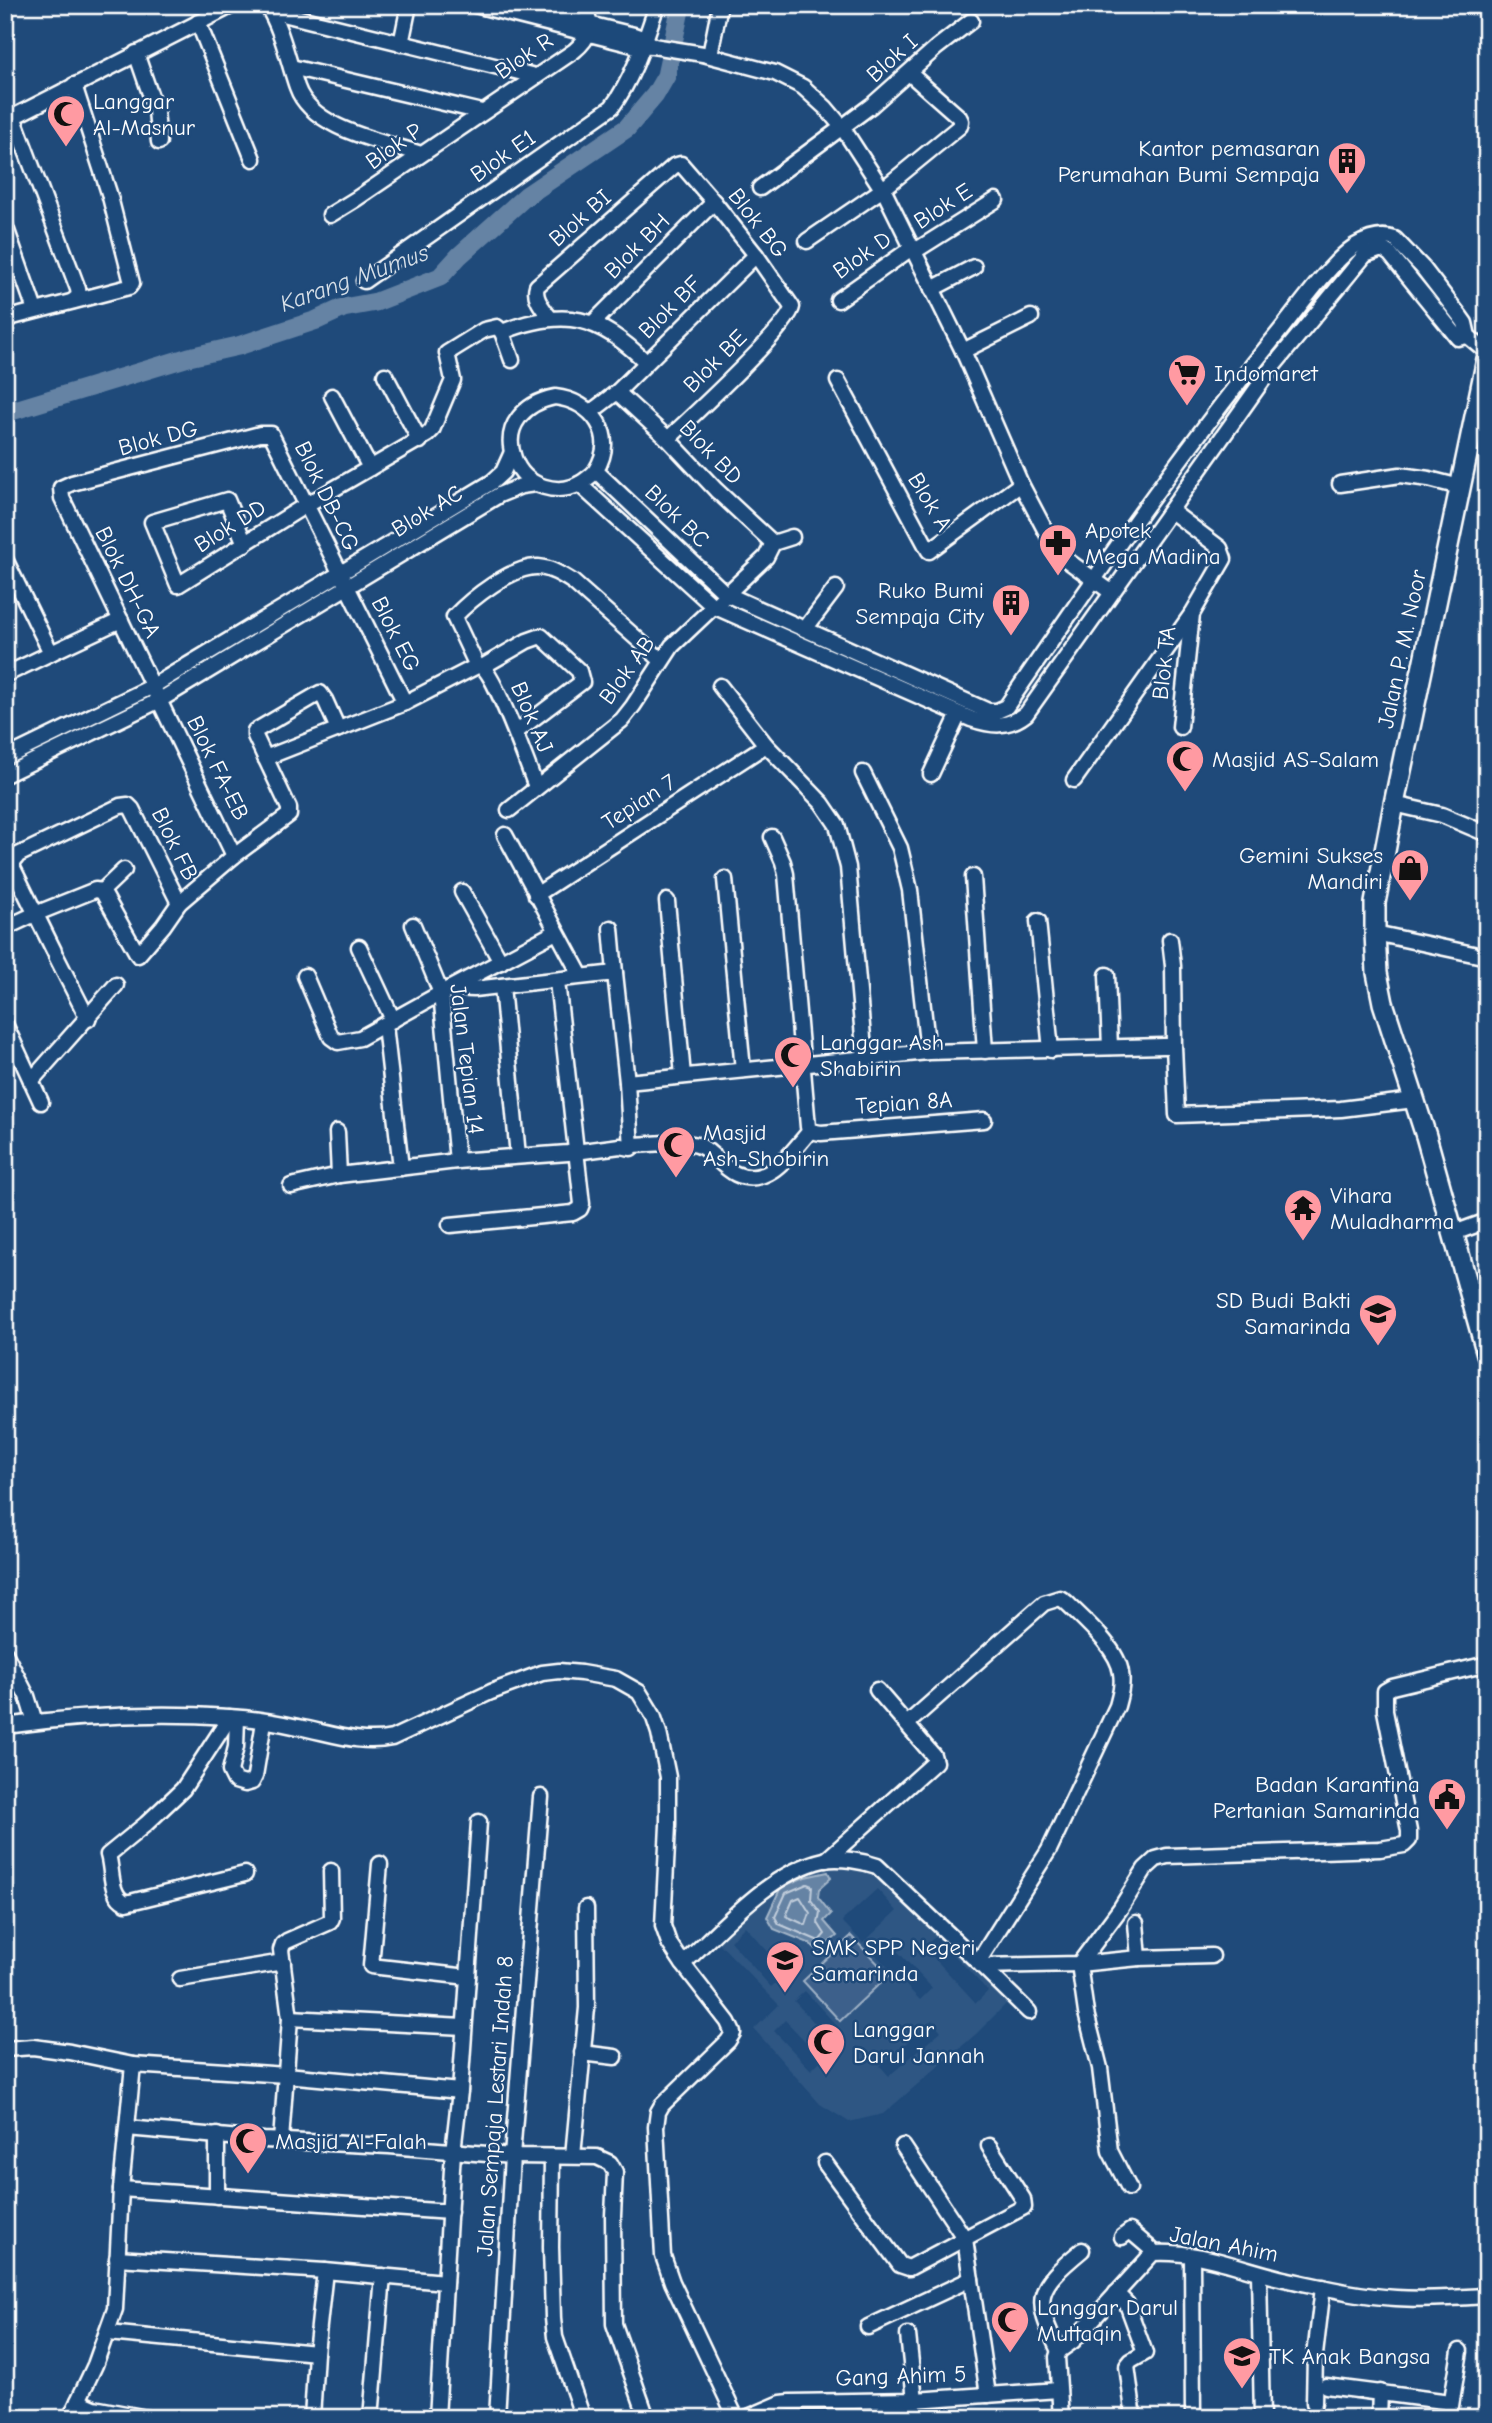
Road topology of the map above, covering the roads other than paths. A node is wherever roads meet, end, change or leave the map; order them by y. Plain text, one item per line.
1 (233, 5) edge
2 (409, 5) edge
3 (510, 5) edge
4 (586, 5) edge
5 (654, 5) edge
6 (720, 5) edge
7 (478, 6) edge
8 (532, 7) edge
9 (269, 8) edge
10 (971, 21) dead end
11 (198, 22) junction
12 (589, 29) junction
13 (401, 44) junction
14 (650, 44) junction
15 (136, 53) junction
16 (707, 54) junction
17 (291, 67) junction
18 (909, 73) junction
19 (535, 76) junction
20 (74, 85) junction
21 (482, 112) junction
22 (9, 118) edge
23 (842, 128) junction
24 (159, 142) dead end
25 (422, 154) junction
26 (253, 159) dead end
27 (681, 164) joint
28 (760, 188) dead end
29 (883, 189) junction
30 (996, 200) dead end
31 (714, 202) junction
32 (330, 215) dead end
33 (5, 225) edge
34 (807, 241) dead end
35 (1380, 243) junction
36 (914, 249) junction
37 (755, 255) junction
38 (974, 267) dead end
39 (364, 281) dead end
40 (932, 289) junction
41 (838, 300) dead end
42 (73, 301) junction
43 (36, 310) junction
44 (792, 313) joint
45 (1031, 317) dead end
46 (550, 318) junction
47 (5, 319) edge
48 (593, 323) junction
49 (502, 332) junction
50 (963, 351) junction
51 (1487, 352) edge
52 (1487, 359) edge
53 (512, 360) dead end
54 (646, 362) junction
55 (385, 376) dead end
56 (838, 380) dead end
57 (617, 392) junction
58 (331, 396) dead end
59 (591, 412) junction
60 (274, 439) joint
61 (668, 439) junction
62 (420, 440) junction
63 (512, 452) junction
64 (370, 468) junction
65 (596, 471) junction
66 (535, 484) junction
67 (579, 484) junction
68 (1021, 484) junction
69 (1340, 484) dead end
70 (1460, 487) junction
71 (62, 498) joint
72 (306, 505) junction
73 (1171, 511) junction
74 (792, 537) dead end
75 (772, 543) junction
76 (245, 544) junction
77 (5, 559) edge
78 (1094, 578) junction
79 (343, 579) junction
80 (835, 589) dead end
81 (1111, 592) junction
82 (726, 594) junction
83 (713, 606) junction
84 (1192, 614) junction
85 (121, 620) junction
86 (805, 629) junction
87 (51, 653) junction
88 (661, 660) junction
89 (479, 667) junction
90 (5, 675) edge
91 (153, 686) junction
92 (720, 686) dead end
93 (160, 700) junction
94 (405, 703) junction
95 (959, 714) junction
96 (1180, 727) dead end
97 (338, 729) junction
98 (516, 733) junction
99 (766, 745) junction
100 (5, 758) edge
101 (265, 758) junction
102 (863, 773) dead end
103 (931, 774) dead end
104 (5, 775) edge
105 (1074, 780) dead end
106 (536, 787) junction
107 (1394, 804) junction
108 (509, 810) dead end
109 (1487, 834) edge
110 (505, 835) dead end
111 (772, 837) dead end
112 (234, 856) junction
113 (124, 870) dead end
114 (973, 877) dead end
115 (725, 879) dead end
116 (102, 891) junction
117 (462, 891) dead end
118 (536, 895) junction
119 (667, 901) dead end
120 (179, 903) junction
121 (35, 914) junction
122 (1038, 921) dead end
123 (413, 925) dead end
124 (5, 928) edge
125 (611, 929) dead end
126 (556, 932) junction
127 (1375, 933) junction
128 (1170, 940) dead end
129 (359, 947) dead end
130 (1487, 957) edge
131 (500, 962) junction
132 (615, 973) junction
133 (1107, 975) dead end
134 (305, 976) dead end
135 (581, 976) junction
136 (556, 981) junction
137 (116, 985) dead end
138 (502, 986) junction
139 (445, 990) junction
140 (88, 1019) junction
141 (389, 1022) junction
142 (5, 1024) edge
143 (1174, 1046) junction
144 (1111, 1047) junction
145 (1051, 1049) junction
146 (985, 1051) junction
147 (928, 1052) junction
148 (864, 1060) junction
149 (803, 1065) junction
150 (743, 1070) junction
151 (683, 1076) junction
152 (31, 1081) junction
153 (627, 1082) junction
154 (1414, 1100) junction
155 (41, 1102) dead end
156 (984, 1121) dead end
157 (810, 1130) junction
158 (337, 1132) dead end
159 (631, 1146) junction
160 (575, 1152) junction
161 (518, 1156) junction
162 (457, 1161) junction
163 (401, 1168) junction
164 (339, 1175) junction
165 (291, 1186) dead end
166 (1487, 1221) edge
167 (450, 1225) dead end
168 (1454, 1234) junction
169 (1487, 1354) edge
170 (5, 1653) edge
171 (1487, 1664) edge
172 (877, 1690) dead end
173 (198, 1717) junction
174 (233, 1718) junction
175 (35, 1722) junction
176 (264, 1722) junction
177 (907, 1724) junction
178 (5, 1726) edge
179 (211, 1747) junction
180 (541, 1797) dead end
181 (479, 1822) dead end
182 (826, 1860) junction
183 (380, 1864) dead end
184 (331, 1871) dead end
185 (245, 1874) dead end
186 (586, 1908) dead end
187 (1136, 1923) dead end
188 (1212, 1956) dead end
189 (1139, 1958) junction
190 (283, 1962) junction
191 (683, 1964) junction
192 (980, 1964) junction
193 (1079, 1964) junction
194 (468, 1977) junction
195 (180, 1979) dead end
196 (1029, 2012) dead end
197 (290, 2018) junction
198 (464, 2027) junction
199 (5, 2049) edge
200 (582, 2053) junction
201 (615, 2057) dead end
202 (133, 2065) junction
203 (286, 2075) junction
204 (460, 2091) junction
205 (127, 2128) junction
206 (218, 2135) junction
207 (281, 2141) junction
208 (902, 2146) dead end
209 (989, 2146) dead end
210 (453, 2152) junction
211 (512, 2156) junction
212 (573, 2156) junction
213 (552, 2157) junction
214 (825, 2163) dead end
215 (1129, 2188) dead end
216 (121, 2189) junction
217 (217, 2196) junction
218 (450, 2212) junction
219 (1122, 2237) dead end
220 (965, 2239) junction
221 (1082, 2250) dead end
222 (1153, 2253) junction
223 (1192, 2256) junction
224 (117, 2258) junction
225 (325, 2271) junction
226 (1259, 2273) junction
227 (383, 2276) junction
228 (971, 2278) junction
229 (445, 2282) junction
230 (1323, 2287) junction
231 (1116, 2293) junction
232 (1487, 2296) edge
233 (868, 2327) dead end
234 (108, 2333) junction
235 (908, 2335) dead end
236 (1059, 2351) junction
237 (1460, 2351) dead end
238 (316, 2353) junction
239 (1326, 2386) dead end
240 (1059, 2390) junction
241 (1380, 2392) junction
242 (988, 2395) junction
243 (915, 2400) junction
244 (78, 2402) junction
245 (1450, 2402) junction
246 (1314, 2403) dead end
247 (70, 2418) edge
248 (148, 2418) edge
249 (313, 2418) edge
250 (371, 2418) edge
251 (437, 2418) edge
252 (497, 2418) edge
253 (583, 2418) edge
254 (647, 2418) edge
255 (736, 2418) edge
256 (746, 2418) edge
257 (1061, 2418) edge
258 (1134, 2418) edge
259 (1193, 2418) edge
260 (1262, 2418) edge
261 (1379, 2418) edge
262 (1449, 2418) edge

1 - 11 street
2 - 13 street
3 - 8 street
4 - 12 street
5 - 14 street, Blok E1
6 - 16 street
7 - 12 street
8 - 12 street
9 - 13 street
9 - 17 street
10 - 18 street, Blok I
11 - 15 street
11 - 26 street
12 - 14 street
12 - 19 street, Blok R
13 - 19 street
14 - 16 street
14 - 39 street, Blok E1
15 - 20 street
15 - 24 street
16 - 23 street
17 - 21 street
17 - 25 street
18 - 23 street, Blok I
18 - 29 street
19 - 21 street, Blok R
20 - 22 street
20 - 42 street
21 - 25 street, Blok P
22 - 42 street
23 - 28 street, Blok I
23 - 29 street
25 - 32 street, Blok P
27 - 31 street, Blok BG
27 - 46 street, Blok BI
29 - 34 street
29 - 36 street
30 - 36 street, Blok E
31 - 37 street, Blok BG
31 - 48 street, Blok BH
33 - 43 street
35 - 51 street
35 - 73 street
35 - 78 street
36 - 40 street
36 - 41 street, Blok D
37 - 44 street, Blok BG
37 - 54 street, Blok BF
38 - 40 street
40 - 50 street
42 - 43 street
43 - 47 street
44 - 61 street, Blok BE
45 - 50 street
46 - 48 street
46 - 49 street
48 - 54 street
49 - 53 street
49 - 62 street
50 - 68 street
52 - 70 highway, Jalan P. M. Noor
54 - 57 street, Blok BF
55 - 62 street
56 - 68 street, Blok A
57 - 59 street, Blok BF
57 - 61 street, Blok BD
58 - 64 street
59 - 63 street
59 - 65 street
60 - 71 street, Blok DG
60 - 72 street, Blok DB-CG
61 - 75 street, Blok BD
62 - 64 street, Blok DD
63 - 66 street
63 - 79 street
64 - 72 street, Blok DD
65 - 67 street
65 - 82 street, Blok BC
66 - 67 street
66 - 79 street, Blok AC
67 - 83 street
68 - 78 street
69 - 70 street
70 - 107 highway, Jalan P. M. Noor
71 - 85 street, Blok DH-GA
72 - 76 street, Blok DD
72 - 79 street, Blok DB-CG
73 - 81 street
73 - 84 street, Blok TA
74 - 75 street
75 - 82 street, Blok AB
76 - 76 street, Blok DD
77 - 87 street
78 - 81 street
78 - 86 street, Blok BC
79 - 91 street
79 - 93 street
79 - 94 street, Blok EG
80 - 86 street
81 - 95 street
82 - 83 street, Blok AB
82 - 86 street, Blok BC
83 - 88 street, Blok AB
83 - 95 street
84 - 96 street, Blok TA
84 - 105 street
85 - 87 street
85 - 91 street, Blok DH-GA
87 - 90 street
88 - 89 street, Blok AJ
88 - 106 street, Blok AB
89 - 94 street
89 - 98 street, Blok AJ
89 - 98 street
91 - 93 street, Blok DH-GA
91 - 100 street
92 - 99 street
93 - 104 street
93 - 112 street, Blok FA-EB
94 - 97 street
95 - 103 street
97 - 101 street
97 - 101 street
98 - 106 street, Blok AJ
99 - 118 street, Tepian 7
99 - 148 street
101 - 112 street
102 - 147 street
106 - 108 street, Blok AB
107 - 109 street
107 - 127 highway, Jalan P. M. Noor
110 - 118 street
111 - 149 street
112 - 120 street
113 - 116 street
114 - 146 street
115 - 150 street
116 - 120 street
116 - 121 street
117 - 131 street
118 - 126 street
119 - 151 street
120 - 121 street, Blok FB
121 - 124 street
121 - 140 street
122 - 145 street
123 - 139 street, Jalan Tepian 14
125 - 132 street
126 - 131 street
126 - 135 street
127 - 130 street
127 - 154 highway, Jalan P. M. Noor
128 - 143 street
129 - 141 street
131 - 139 street
132 - 135 street
132 - 153 street
133 - 144 street
134 - 141 street
135 - 136 street
136 - 138 street
136 - 160 street
137 - 140 street
138 - 139 street
138 - 161 street
139 - 141 street
139 - 162 street, Jalan Tepian 14
140 - 152 street
141 - 163 street
142 - 152 street
143 - 144 street
143 - 154 street
144 - 145 street
145 - 146 street
146 - 147 street
147 - 148 street
148 - 149 street
149 - 150 street
149 - 157 street
150 - 151 street
151 - 153 street
152 - 155 street
153 - 159 street
154 - 168 highway, Jalan P. M. Noor
156 - 157 street, Tepian 8A
157 - 159 street
158 - 164 street
159 - 160 street
160 - 161 street
160 - 167 street
161 - 162 street
162 - 163 street
163 - 164 street
164 - 165 street
166 - 168 street
168 - 169 highway, Jalan P. M. Noor
170 - 175 street
171 - 193 street
172 - 177 street
173 - 174 street
173 - 175 street
173 - 179 street
174 - 176 street
174 - 176 street
174 - 179 street
175 - 178 street
176 - 191 street
177 - 182 street
177 - 192 street
179 - 185 street
180 - 211 street, Jalan Sempaja Lestari Indah 8
181 - 194 street
182 - 191 street
182 - 192 street
183 - 194 street
184 - 190 street
186 - 200 street
187 - 189 street
188 - 189 street
189 - 193 street
190 - 195 street
190 - 197 street
191 - 255 street
192 - 193 street
192 - 196 street
193 - 215 street
194 - 198 street
197 - 198 street
197 - 203 street
198 - 204 street
199 - 202 street
200 - 201 street
200 - 212 street
202 - 203 street
202 - 205 street
203 - 204 street
203 - 207 street
204 - 210 street
205 - 206 street
205 - 216 street
206 - 207 street
206 - 217 street
207 - 210 street
208 - 220 street
209 - 220 street
210 - 211 street
210 - 218 street
211 - 213 street
211 - 252 street, Jalan Sempaja Lestari Indah 8
212 - 213 street
212 - 254 street
213 - 253 street
214 - 220 street
216 - 217 street
216 - 224 street
217 - 218 street
218 - 229 street
219 - 222 street
220 - 228 street
221 - 236 street
222 - 223 street, Jalan Ahim
222 - 231 street, Jalan Ahim
223 - 226 street, Jalan Ahim
223 - 259 street
224 - 225 street
224 - 234 street
225 - 227 street
225 - 238 street
226 - 230 street, Jalan Ahim
226 - 260 street
227 - 229 street
227 - 250 street
228 - 233 street
228 - 242 street
229 - 251 street
230 - 232 street, Jalan Ahim
230 - 246 street
231 - 236 street, Jalan Ahim
231 - 258 street
234 - 238 street
234 - 244 street
235 - 243 street
236 - 240 street
237 - 245 street
238 - 249 street
239 - 241 street
240 - 242 street, Gang Ahim 5
240 - 257 street
241 - 245 street
241 - 261 street
242 - 243 street, Gang Ahim 5
243 - 256 street, Gang Ahim 5
244 - 247 street
244 - 248 street
245 - 262 street

